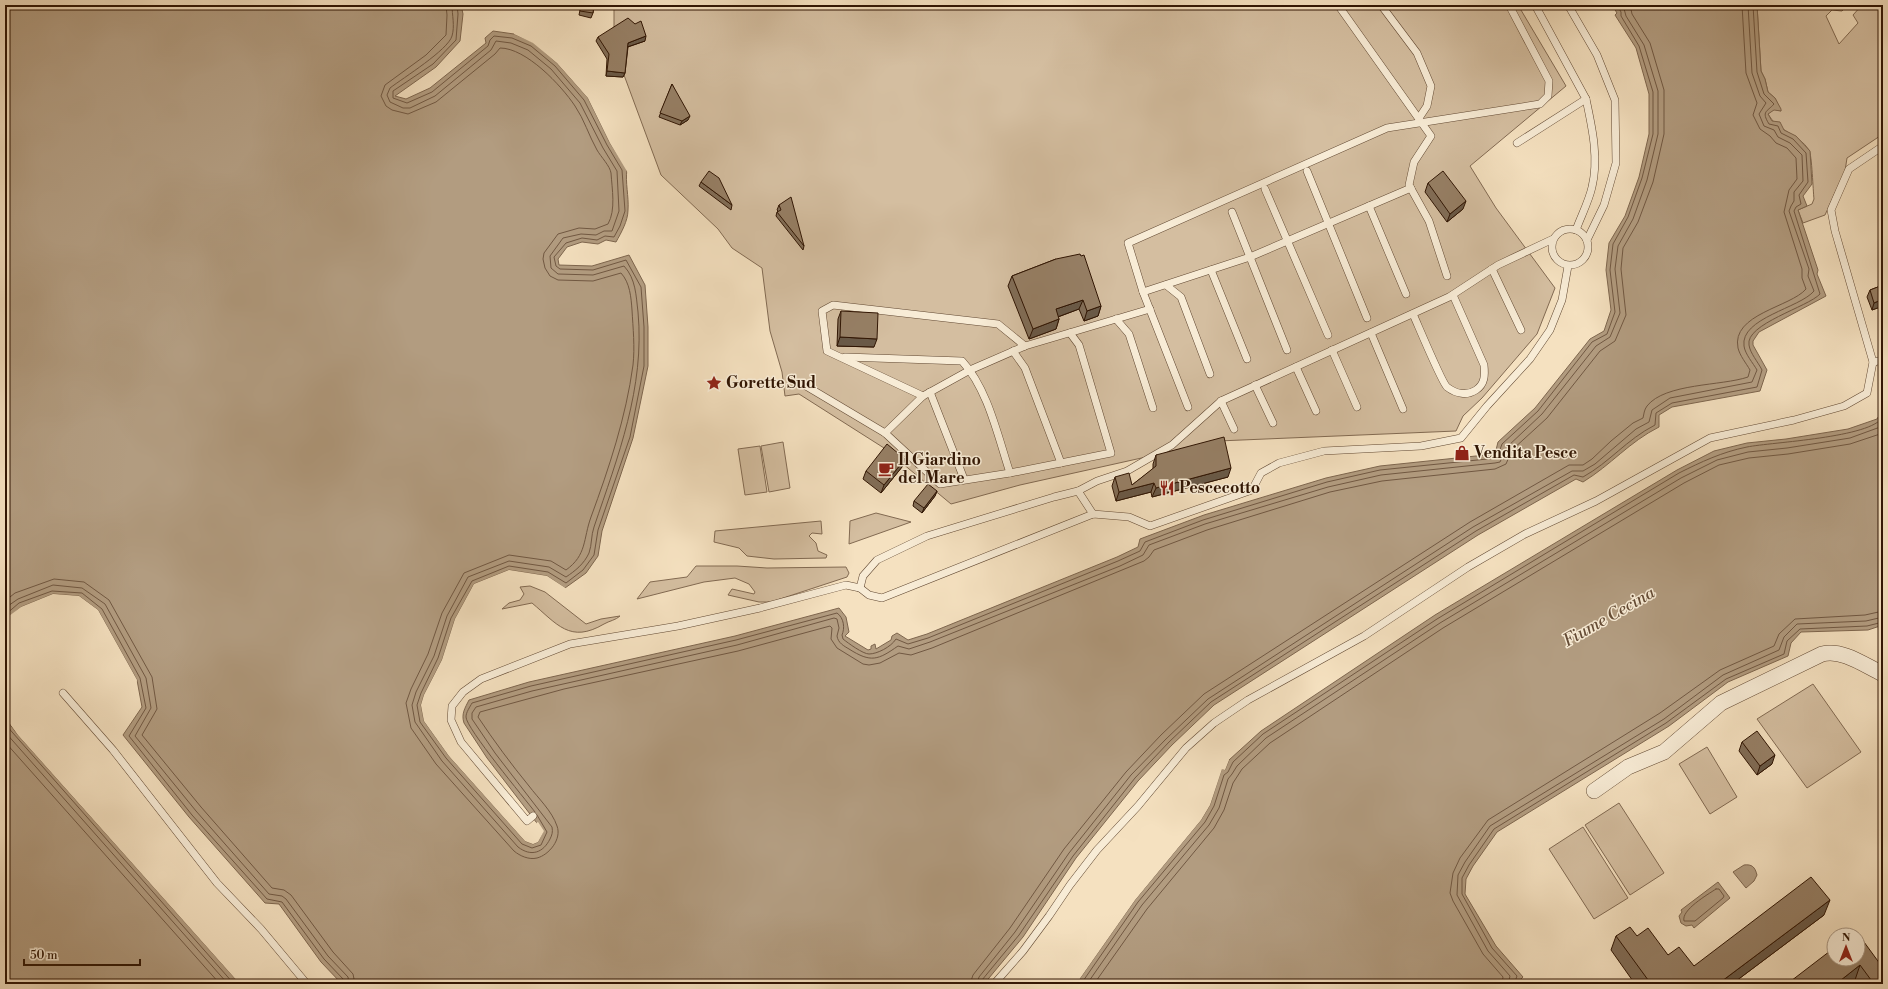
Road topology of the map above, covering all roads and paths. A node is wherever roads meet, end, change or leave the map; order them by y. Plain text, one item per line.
1 (1338, 5) edge
2 (1381, 5) edge
3 (1509, 5) edge
4 (1535, 5) edge
5 (1568, 5) edge
6 (1586, 99) junction
7 (1420, 120) junction
8 (1517, 143) dead end
9 (1883, 146) edge
10 (1307, 171) dead end
11 (1265, 188) dead end
12 (1411, 188) junction
13 (1369, 206) junction
14 (1232, 212) dead end
15 (1328, 223) junction
16 (1576, 230) junction
17 (1553, 239) junction
18 (1288, 240) junction
19 (1587, 240) junction
20 (1250, 257) junction
21 (1568, 266) junction
22 (1492, 269) junction
23 (1211, 270) junction
24 (1447, 276) dead end
25 (1166, 285) junction
26 (1143, 292) junction
27 (1406, 294) dead end
28 (1453, 294) junction
29 (1150, 309) junction
30 (1413, 314) junction
31 (1367, 318) dead end
32 (1116, 319) junction
33 (1521, 330) dead end
34 (1070, 332) junction
35 (1371, 333) junction
36 (1328, 335) dead end
37 (1025, 346) junction
38 (1014, 350) junction
39 (1287, 350) dead end
40 (1332, 350) junction
41 (840, 357) junction
42 (1247, 359) dead end
43 (1883, 360) edge
44 (1873, 362) junction
45 (1296, 367) junction
46 (970, 370) junction
47 (1210, 374) dead end
48 (1255, 385) junction
49 (806, 386) dead end
50 (930, 392) junction
51 (923, 396) junction
52 (1221, 401) junction
53 (1188, 407) dead end
54 (1357, 407) dead end
55 (1153, 408) dead end
56 (1403, 409) dead end
57 (1316, 411) dead end
58 (1272, 423) dead end
59 (1234, 429) dead end
60 (885, 433) junction
61 (1061, 463) junction
62 (1010, 473) junction
63 (964, 479) junction
64 (1078, 491) junction
65 (1093, 514) junction
66 (860, 588) junction
67 (1883, 674) edge
68 (63, 693) dead end
69 (1594, 791) dead end
70 (533, 816) dead end
71 (307, 984) edge
72 (994, 984) edge

1 - 7 lane
2 - 7 lane
3 - 7 lane
4 - 6 lane
5 - 19 lane
6 - 8 lane
6 - 16 lane
7 - 12 lane
7 - 26 lane
9 - 44 lane
10 - 15 lane
11 - 18 lane
12 - 13 lane
12 - 24 lane
13 - 15 lane
13 - 27 lane
14 - 20 lane
15 - 18 lane
15 - 31 lane
16 - 17 lane
16 - 19 lane
17 - 21 lane
17 - 22 lane
18 - 20 lane
18 - 36 lane
19 - 21 lane
20 - 23 lane
20 - 39 lane
21 - 65 lane
22 - 28 lane
22 - 33 lane
23 - 25 lane
23 - 42 lane
25 - 26 lane
25 - 47 lane
26 - 29 lane
28 - 30 lane
28 - 30 lane
29 - 32 lane
29 - 53 lane
30 - 35 lane
32 - 34 lane
32 - 55 lane
34 - 37 lane
34 - 61 lane
35 - 40 lane
35 - 56 lane
37 - 38 lane
37 - 41 lane
38 - 46 lane
38 - 61 lane
40 - 45 lane
40 - 54 lane
41 - 46 lane
41 - 51 lane
43 - 44 lane
44 - 72 lane
45 - 48 lane
45 - 57 lane
46 - 50 lane
46 - 62 lane
48 - 52 lane
48 - 58 lane
49 - 60 lane
50 - 51 lane
50 - 63 lane
51 - 60 lane
52 - 59 lane
52 - 64 lane
60 - 63 lane
61 - 62 lane
62 - 63 lane
64 - 65 lane
64 - 66 lane
65 - 66 lane
66 - 70 lane
67 - 69 street
68 - 71 lane

